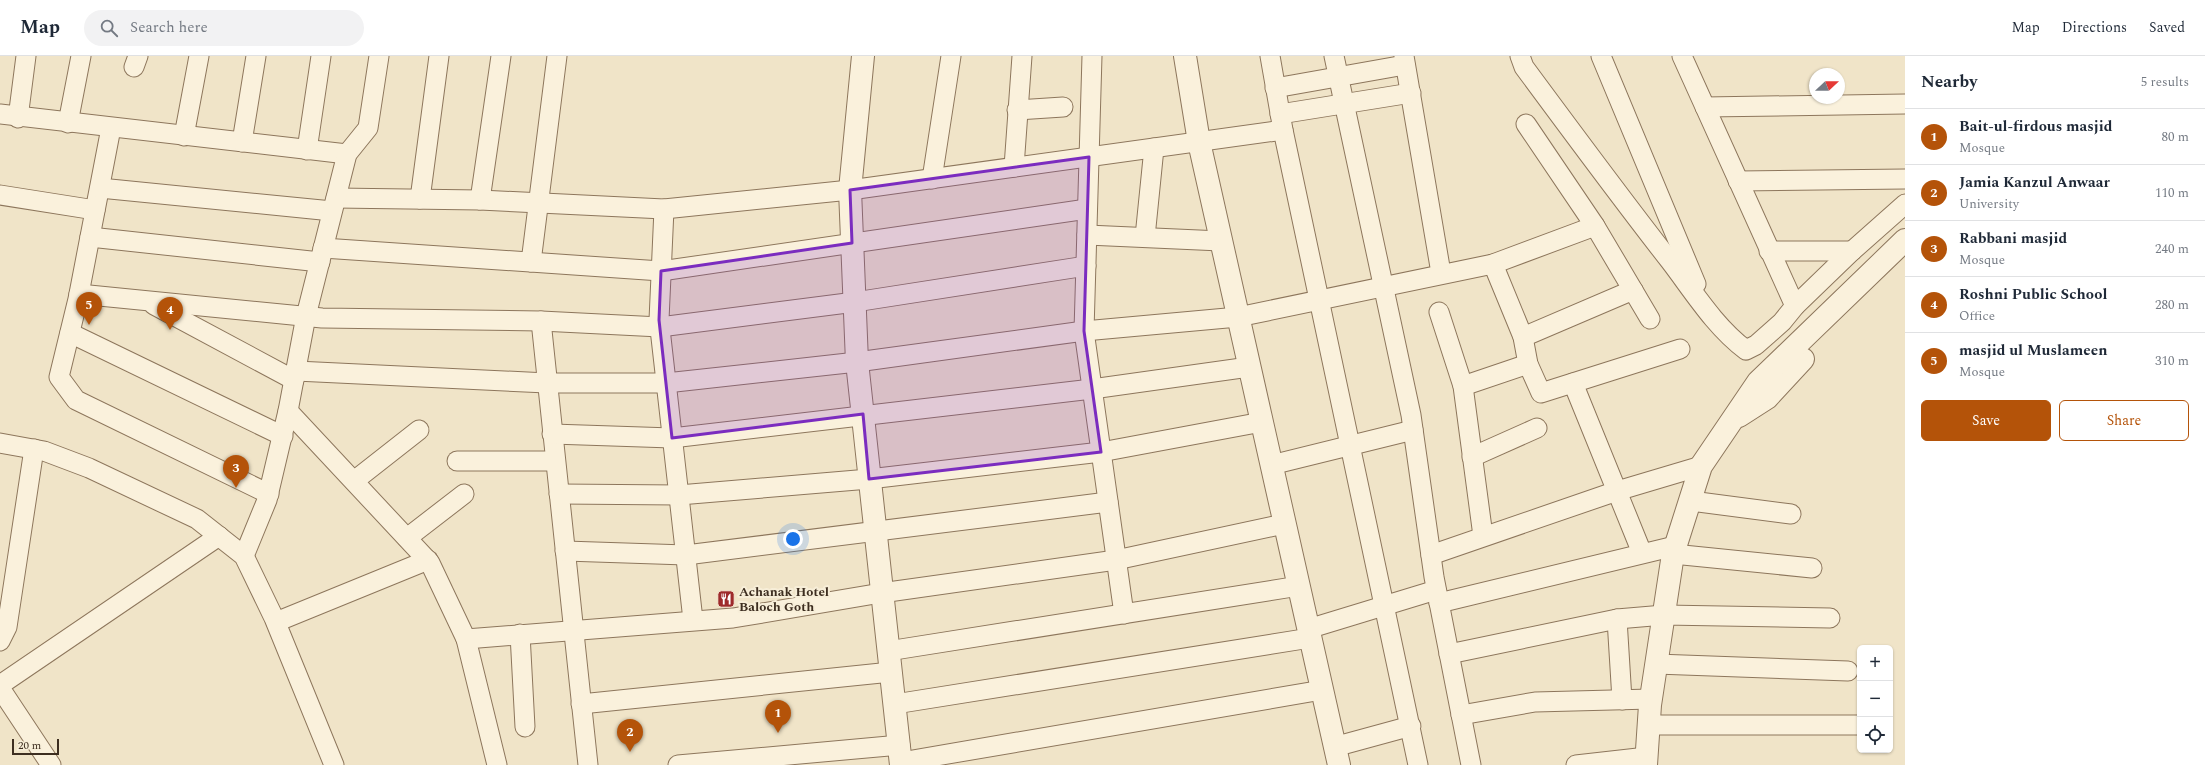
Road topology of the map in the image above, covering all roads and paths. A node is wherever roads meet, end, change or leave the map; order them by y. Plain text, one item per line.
1 (26, 56) edge
2 (81, 56) edge
3 (199, 56) edge
4 (256, 56) edge
5 (321, 56) edge
6 (379, 56) edge
7 (439, 56) edge
8 (502, 56) edge
9 (557, 56) edge
10 (863, 56) edge
11 (951, 56) edge
12 (1022, 56) edge
13 (1092, 56) edge
14 (1185, 56) edge
15 (1270, 56) edge
16 (1334, 56) edge
17 (1520, 56) edge
18 (1601, 56) edge
19 (1682, 56) edge
20 (1405, 61) edge
21 (1338, 77) junction
22 (1275, 88) junction
23 (1411, 93) junction
24 (1344, 102) junction
25 (1905, 104) edge
26 (1063, 107) dead end
27 (1704, 107) junction
28 (1017, 110) junction
29 (0, 114) edge
30 (18, 118) junction
31 (1281, 122) junction
32 (68, 123) junction
33 (1526, 124) dead end
34 (111, 128) junction
35 (184, 136) junction
36 (242, 142) junction
37 (1199, 142) junction
38 (1154, 148) junction
39 (307, 150) junction
40 (347, 154) junction
41 (1089, 157) junction
42 (1014, 167) junction
43 (932, 179) junction
44 (1905, 179) edge
45 (1738, 181) junction
46 (100, 188) junction
47 (850, 190) junction
48 (0, 195) edge
49 (420, 199) junction
50 (480, 200) junction
51 (538, 203) junction
52 (1905, 204) edge
53 (334, 205) junction
54 (664, 209) junction
55 (1088, 209) junction
56 (95, 210) junction
57 (1595, 226) junction
58 (1087, 234) junction
59 (90, 237) junction
60 (1145, 237) junction
61 (1221, 240) junction
62 (1905, 240) edge
63 (852, 243) junction
64 (1769, 251) junction
65 (1852, 251) junction
66 (322, 255) junction
67 (531, 262) junction
68 (1905, 262) edge
69 (1493, 264) junction
70 (1086, 266) junction
71 (661, 271) junction
72 (1441, 274) junction
73 (1383, 286) junction
74 (1633, 290) junction
75 (79, 294) junction
76 (1319, 300) junction
77 (146, 301) junction
78 (855, 302) junction
79 (1795, 306) junction
80 (1706, 308) junction
81 (1440, 312) dead end
82 (306, 316) junction
83 (1238, 317) junction
84 (1650, 319) dead end
85 (540, 321) junction
86 (660, 327) junction
87 (1084, 331) junction
88 (70, 333) junction
89 (1522, 337) junction
90 (1680, 349) dead end
91 (857, 362) junction
92 (1528, 364) junction
93 (1249, 367) junction
94 (295, 375) junction
95 (547, 383) junction
96 (666, 383) junction
97 (1573, 383) junction
98 (1463, 386) junction
99 (1092, 389) junction
100 (288, 411) junction
101 (863, 414) junction
102 (1732, 421) junction
103 (1262, 422) junction
104 (1538, 428) dead end
105 (419, 430) dead end
106 (1413, 430) junction
107 (552, 434) junction
108 (283, 436) junction
109 (672, 438) junction
110 (0, 444) edge
111 (1350, 446) junction
112 (34, 449) junction
113 (1101, 452) junction
114 (1472, 457) junction
115 (457, 461) dead end
116 (555, 461) junction
117 (1271, 465) junction
118 (1701, 466) junction
119 (869, 478) junction
120 (354, 481) junction
121 (1617, 491) junction
122 (269, 494) junction
123 (464, 494) dead end
124 (558, 494) junction
125 (679, 495) junction
126 (1691, 501) junction
127 (1108, 502) junction
128 (1791, 514) dead end
129 (1284, 524) junction
130 (875, 531) junction
131 (219, 536) junction
132 (1483, 536) junction
133 (407, 538) junction
134 (1674, 550) junction
135 (565, 552) junction
136 (1642, 553) junction
137 (686, 555) junction
138 (1431, 555) junction
139 (244, 556) junction
140 (428, 560) junction
141 (1116, 560) junction
142 (1812, 568) dead end
143 (1298, 586) junction
144 (881, 593) junction
145 (1438, 596) junction
146 (1385, 605) junction
147 (1124, 614) junction
148 (1664, 616) junction
149 (1830, 618) dead end
150 (1617, 619) junction
151 (693, 620) junction
152 (276, 622) junction
153 (573, 629) junction
154 (1309, 633) junction
155 (520, 634) junction
156 (466, 639) junction
157 (0, 641) edge
158 (1449, 654) junction
159 (890, 662) junction
160 (1656, 664) junction
161 (1848, 671) dead end
162 (0, 686) edge
163 (1322, 690) junction
164 (1651, 699) junction
165 (1622, 700) junction
166 (581, 704) junction
167 (895, 704) junction
168 (1461, 715) junction
169 (1649, 725) junction
170 (1857, 725) edge
171 (1411, 726) junction
172 (525, 727) dead end
173 (1336, 756) edge
174 (900, 757) edge
175 (1646, 761) edge
176 (51, 765) edge
177 (334, 765) edge
178 (497, 765) edge
179 (588, 765) edge
180 (678, 765) edge
181 (1418, 765) edge
182 (1471, 765) edge
183 (1576, 765) edge

1 - 30 street
2 - 32 street
3 - 35 street
4 - 36 street
5 - 39 street
6 - 40 street
7 - 49 street
8 - 50 street
9 - 51 street
10 - 47 street
11 - 43 street
12 - 28 street
13 - 41 street
14 - 37 street
15 - 22 street
16 - 21 street
17 - 80 street
18 - 80 street
19 - 27 street
20 - 21 street
20 - 23 street
21 - 22 street
21 - 24 street
22 - 31 street
23 - 24 street
23 - 72 street
24 - 31 street
24 - 73 street
25 - 27 street
26 - 28 street
27 - 45 street
28 - 42 street
29 - 30 street
30 - 32 street
31 - 37 street
31 - 76 street
32 - 34 street
33 - 57 street
34 - 35 street
34 - 46 street
35 - 36 street
36 - 39 street
37 - 38 street
37 - 61 street
38 - 41 street
38 - 60 street
39 - 40 street
40 - 53 street
41 - 42 street
41 - 55 street
42 - 43 street
43 - 47 street
44 - 45 street
45 - 64 street
46 - 53 street
46 - 56 street
47 - 54 street
47 - 63 street
48 - 56 street
49 - 50 street
49 - 53 street
50 - 51 street
51 - 54 street
51 - 67 street
52 - 65 street
53 - 66 street
54 - 71 street
55 - 58 street
55 - 63 street
56 - 59 street
57 - 69 street
57 - 74 street
58 - 60 street
58 - 70 street
59 - 66 street
59 - 75 street
60 - 61 street
61 - 83 street
62 - 102 street
63 - 71 street
63 - 78 street
64 - 65 street
64 - 79 street
65 - 79 street
66 - 67 street
66 - 82 street
67 - 71 street
68 - 102 street
69 - 72 street
69 - 89 street
70 - 78 street
70 - 87 street
71 - 86 street
72 - 73 street
73 - 76 street
73 - 106 street
74 - 84 street
74 - 89 street
75 - 77 street
75 - 88 street
76 - 83 street
76 - 111 street
77 - 82 street
77 - 94 street
78 - 86 street
78 - 91 street
79 - 80 street
81 - 98 street
82 - 85 street
82 - 94 street
83 - 87 street
83 - 93 street
85 - 86 street
85 - 95 street
86 - 96 street
87 - 91 street
87 - 99 street
88 - 108 street
88 - 122 street
89 - 92 street
90 - 97 street
91 - 96 street
91 - 101 street
92 - 97 street
92 - 98 street
93 - 99 street
93 - 103 street
94 - 95 street
94 - 100 street
95 - 96 street
95 - 107 street
96 - 109 street
97 - 121 street
98 - 114 street
99 - 101 street
99 - 113 street
100 - 108 street
100 - 120 street
101 - 109 street
101 - 119 street
102 - 118 street
103 - 113 street
103 - 117 street
104 - 114 street
105 - 120 street
106 - 111 street
106 - 138 street
107 - 109 street
107 - 116 street
108 - 122 street
109 - 125 street
110 - 112 street
111 - 117 street
111 - 146 street
112 - 131 street
112 - 157 street
113 - 119 street
113 - 127 street
114 - 132 street
115 - 116 street
116 - 124 street
117 - 129 street
118 - 121 street
118 - 126 street
119 - 125 street
119 - 130 street
120 - 133 street
121 - 132 street
121 - 136 street
122 - 139 street
123 - 133 street
124 - 125 street
124 - 135 street
125 - 137 street
126 - 128 street
126 - 134 street
127 - 130 street
127 - 141 street
129 - 141 street
129 - 143 street
130 - 137 street
130 - 144 street
131 - 139 street
131 - 162 street
132 - 138 street
133 - 140 street
134 - 136 street
134 - 142 street
134 - 148 street
135 - 137 street
135 - 153 street
136 - 145 street
137 - 151 street
138 - 145 street
139 - 152 street
140 - 152 street
140 - 156 street
141 - 144 street
141 - 147 street
143 - 147 street
143 - 154 street
144 - 151 street
144 - 159 street
145 - 146 street
145 - 158 street
146 - 154 street
146 - 171 street
147 - 159 street
148 - 149 street
148 - 150 street
148 - 160 street
150 - 158 street
150 - 165 street
151 - 153 street
152 - 177 street
153 - 155 street
153 - 166 street
154 - 163 street
154 - 167 street
155 - 156 street
155 - 172 street
156 - 178 street
158 - 168 street
159 - 166 street
159 - 167 street
160 - 161 street
160 - 164 street
162 - 176 street
163 - 173 street
163 - 174 street
164 - 165 street
164 - 169 street
165 - 168 street
166 - 179 street
167 - 174 street
168 - 182 street
169 - 170 street
169 - 175 street
171 - 173 street
171 - 181 street
174 - 180 street
175 - 183 street

